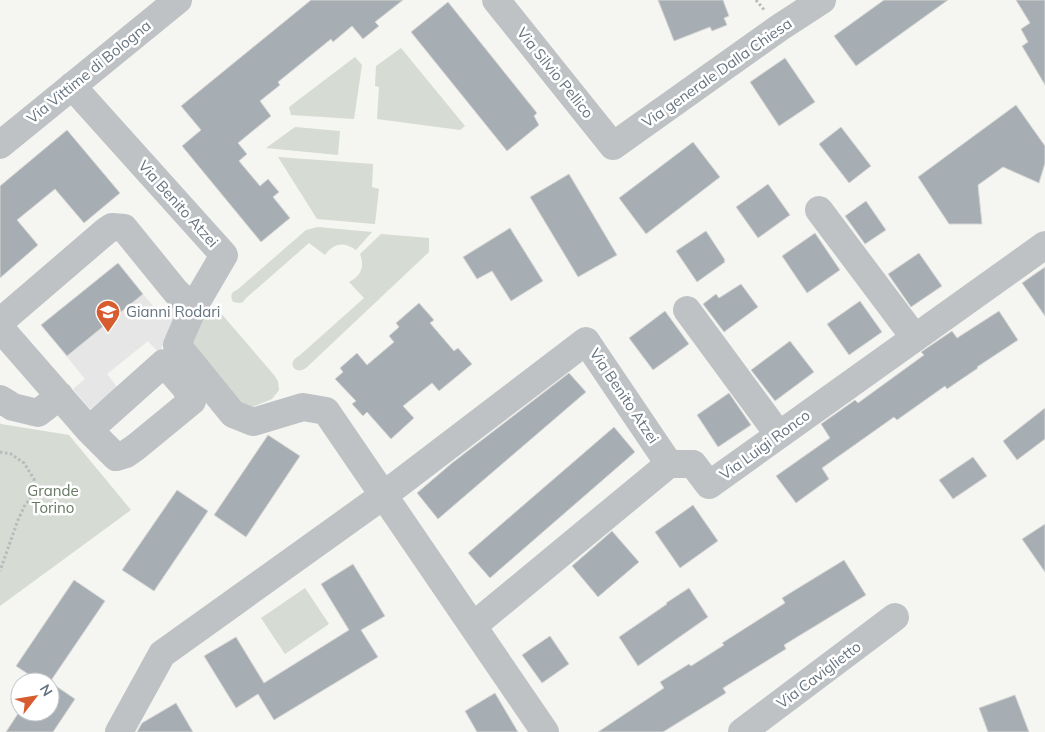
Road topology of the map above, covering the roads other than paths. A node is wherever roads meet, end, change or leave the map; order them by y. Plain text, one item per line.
1 (178, 0) edge
2 (496, 0) edge
3 (822, 0) edge
4 (72, 86) junction
5 (0, 145) edge
6 (613, 146) joint
7 (819, 210) dead end
8 (1045, 245) edge
9 (193, 308) junction
10 (687, 310) dead end
11 (915, 338) junction
12 (170, 354) junction
13 (60, 396) junction
14 (0, 399) edge
15 (192, 401) junction
16 (222, 401) junction
17 (89, 430) junction
18 (779, 435) junction
19 (669, 464) junction
20 (384, 495) junction
21 (895, 617) dead end
22 (474, 626) junction
23 (119, 732) edge
24 (545, 732) edge
25 (742, 732) edge

1 - 4 street, Via Vittime di Bologna
2 - 6 street, Via Silvio Pellico
3 - 6 street, Via generale Dalla Chiesa
4 - 5 street, Via Vittime di Bologna
4 - 9 street, Via Benito Atzei
7 - 11 street
8 - 11 street, Via Luigi Ronco
9 - 12 street, Via Benito Atzei
9 - 13 street
10 - 18 street
11 - 18 street, Via Luigi Ronco
12 - 15 street
12 - 16 street
12 - 17 street
13 - 14 street
13 - 17 street
15 - 16 street
15 - 17 street
16 - 20 street
18 - 19 street, Via Luigi Ronco
19 - 20 street, Via Benito Atzei
19 - 22 street
20 - 22 street
20 - 23 street
21 - 25 street, Via Caviglietto
22 - 24 street

